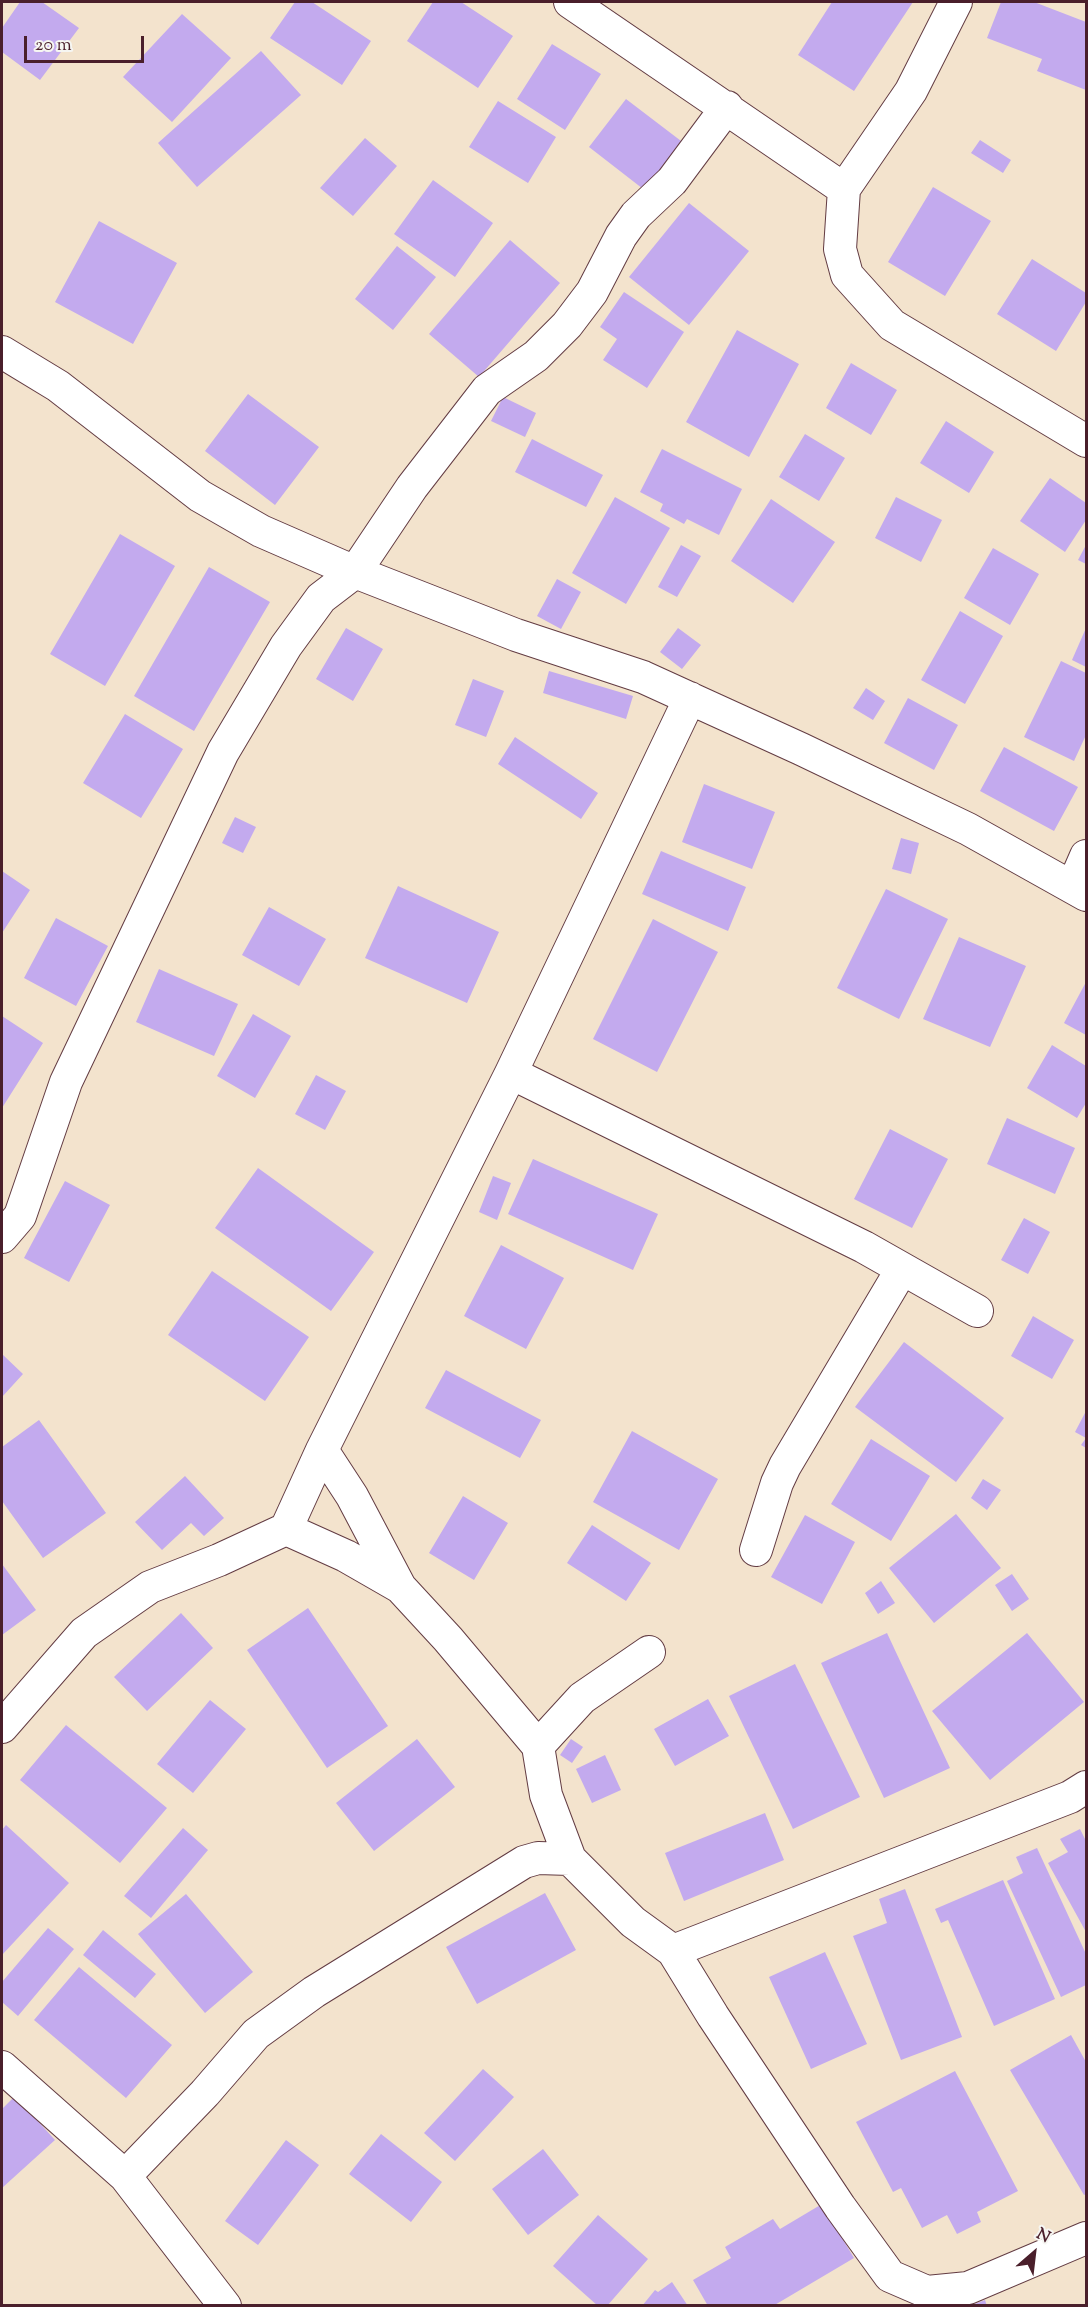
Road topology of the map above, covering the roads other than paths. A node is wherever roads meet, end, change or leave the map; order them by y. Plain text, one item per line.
1 (570, 2) edge
2 (956, 2) edge
3 (727, 107) junction
4 (844, 189) junction
5 (2, 352) edge
6 (1086, 441) edge
7 (355, 572) junction
8 (690, 698) junction
9 (1086, 856) edge
10 (1080, 890) edge
11 (512, 1073) junction
12 (2, 1237) edge
13 (902, 1269) junction
14 (977, 1311) dead end
15 (322, 1450) junction
16 (286, 1529) junction
17 (756, 1550) dead end
18 (400, 1587) junction
19 (650, 1652) dead end
20 (2, 1727) edge
21 (538, 1746) junction
22 (1086, 1787) edge
23 (570, 1859) junction
24 (674, 1951) junction
25 (2, 2067) edge
26 (125, 2176) junction
27 (1086, 2238) edge
28 (225, 2306) edge

1 - 3 street
2 - 4 street
3 - 4 street
3 - 7 street
4 - 6 street
5 - 7 street
7 - 8 street
7 - 12 street
8 - 10 street
8 - 11 street
9 - 10 street
11 - 13 street
11 - 15 street
13 - 14 street
13 - 17 street
15 - 16 street
15 - 18 street
16 - 18 street
16 - 20 street
18 - 21 street
19 - 21 street
21 - 23 street
22 - 24 street
23 - 24 street
23 - 26 street
24 - 27 street
25 - 26 street
26 - 28 street

